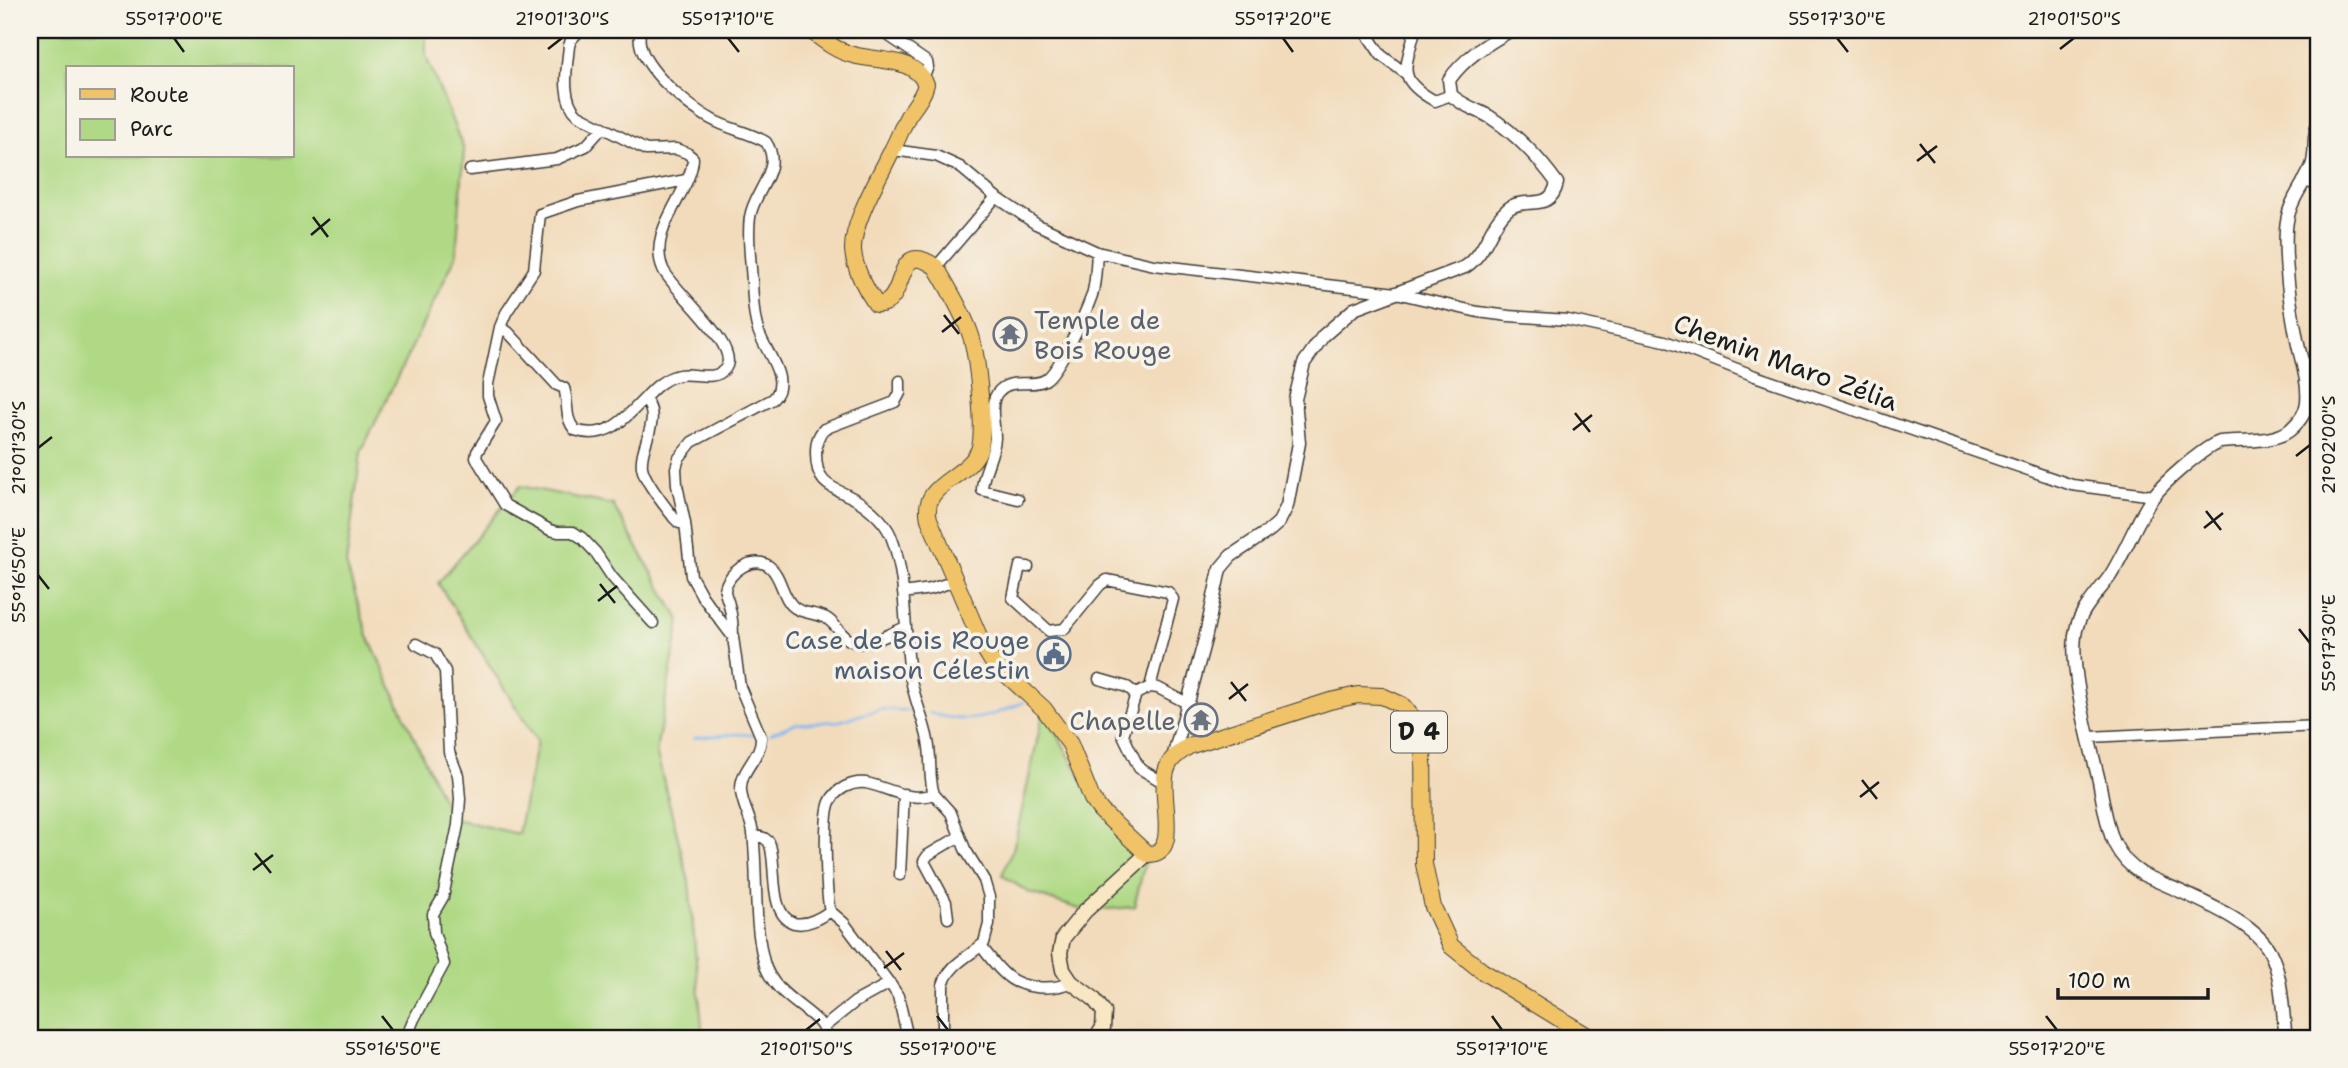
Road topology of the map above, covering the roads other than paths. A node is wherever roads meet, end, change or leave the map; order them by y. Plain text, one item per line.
1 (580, 30) edge
2 (641, 30) edge
3 (810, 30) edge
4 (883, 30) edge
5 (1364, 30) edge
6 (1415, 30) edge
7 (1511, 30) edge
8 (1405, 73) junction
9 (923, 76) junction
10 (1451, 95) junction
11 (2318, 124) edge
12 (603, 127) junction
13 (893, 150) junction
14 (470, 170) dead end
15 (686, 180) junction
16 (2303, 181) junction
17 (2318, 185) edge
18 (996, 197) junction
19 (1097, 252) junction
20 (936, 267) junction
21 (1396, 293) junction
22 (500, 327) junction
23 (900, 381) dead end
24 (644, 399) junction
25 (2154, 496) junction
26 (1018, 499) dead end
27 (685, 523) junction
28 (1028, 567) dead end
29 (955, 581) junction
30 (903, 593) junction
31 (653, 623) dead end
32 (904, 628) junction
33 (733, 637) junction
34 (416, 644) dead end
35 (1099, 679) dead end
36 (1150, 687) junction
37 (1136, 694) junction
38 (1186, 703) junction
39 (2318, 726) edge
40 (2089, 737) junction
41 (1174, 758) junction
42 (1164, 783) junction
43 (904, 794) junction
44 (934, 794) junction
45 (753, 835) junction
46 (960, 836) junction
47 (1147, 854) junction
48 (900, 875) dead end
49 (830, 911) junction
50 (948, 918) dead end
51 (981, 946) junction
52 (1071, 982) junction
53 (890, 983) junction
54 (825, 1033) edge
55 (1585, 1036) edge
56 (406, 1038) edge
57 (908, 1038) edge
58 (943, 1038) edge
59 (1096, 1038) edge
60 (2286, 1038) edge

1 - 12 street
2 - 27 street
3 - 9 main road
4 - 9 street
5 - 8 street
6 - 8 street
7 - 10 street
8 - 10 street
9 - 13 main road
10 - 21 street
11 - 16 street
12 - 14 street
12 - 15 street
13 - 18 street, Chemin Maro Zélia
13 - 20 main road
15 - 22 street
15 - 24 street
16 - 17 street
16 - 25 street
18 - 19 street, Chemin Maro Zélia
18 - 20 street
19 - 21 street, Chemin Maro Zélia
19 - 26 street
20 - 29 main road
21 - 25 street, Chemin Maro Zélia
21 - 38 street
22 - 24 street
22 - 31 street
23 - 30 street
24 - 27 street
25 - 40 street
27 - 33 street
28 - 36 street
29 - 30 street
29 - 47 main road
30 - 32 street
32 - 33 street
32 - 44 street
33 - 45 street
34 - 56 street
35 - 37 street
36 - 37 street
36 - 38 street
37 - 42 street
38 - 41 street
39 - 40 street
40 - 60 street
41 - 42 main road
41 - 55 main road, D 4
42 - 47 main road
43 - 44 street
43 - 48 street
43 - 49 street
44 - 46 street
45 - 49 street
45 - 54 street
46 - 50 street
46 - 51 street
47 - 52 main road
49 - 53 street
51 - 52 street
51 - 58 street
52 - 59 main road
53 - 54 street
53 - 57 street

